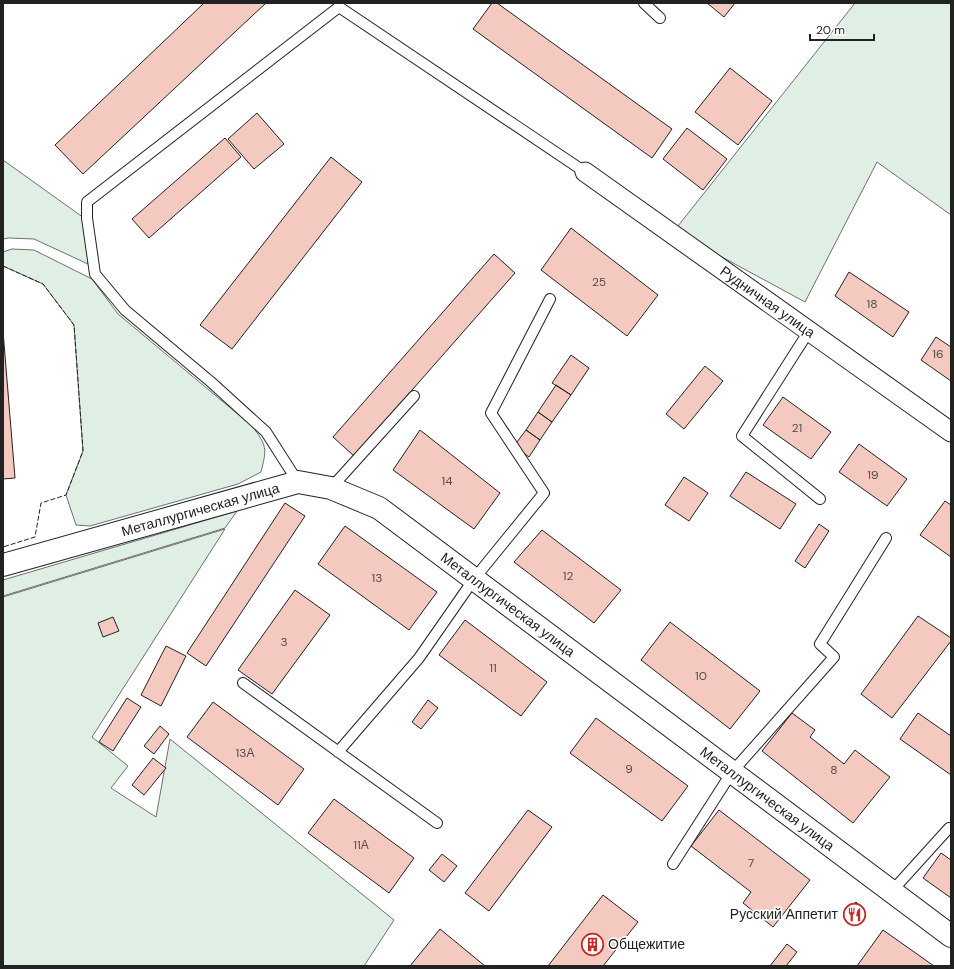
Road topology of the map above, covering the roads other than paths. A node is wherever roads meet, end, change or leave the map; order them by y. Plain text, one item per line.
1 (644, 3) edge
2 (660, 18) dead end
3 (585, 172) joint
4 (550, 299) dead end
5 (809, 331) junction
6 (414, 396) dead end
7 (951, 432) edge
8 (298, 482) junction
9 (331, 488) junction
10 (820, 499) dead end
11 (886, 538) dead end
12 (3, 565) edge
13 (474, 579) junction
14 (243, 683) dead end
15 (338, 752) junction
16 (732, 772) junction
17 (437, 823) dead end
18 (949, 828) dead end
19 (673, 864) dead end
20 (892, 891) junction
21 (951, 936) edge

1 - 2 lane
3 - 5 street, Рудничная улица
3 - 8 lane
4 - 13 lane
5 - 7 street, Рудничная улица
5 - 10 lane
6 - 9 lane
8 - 9 street, Металлургическая улица
8 - 12 street, Металлургическая улица
9 - 13 street, Металлургическая улица
11 - 16 lane
13 - 15 lane
13 - 16 street, Металлургическая улица
14 - 15 lane
15 - 17 lane
16 - 19 lane
16 - 20 street, Металлургическая улица
18 - 20 lane
20 - 21 street, Металлургическая улица

